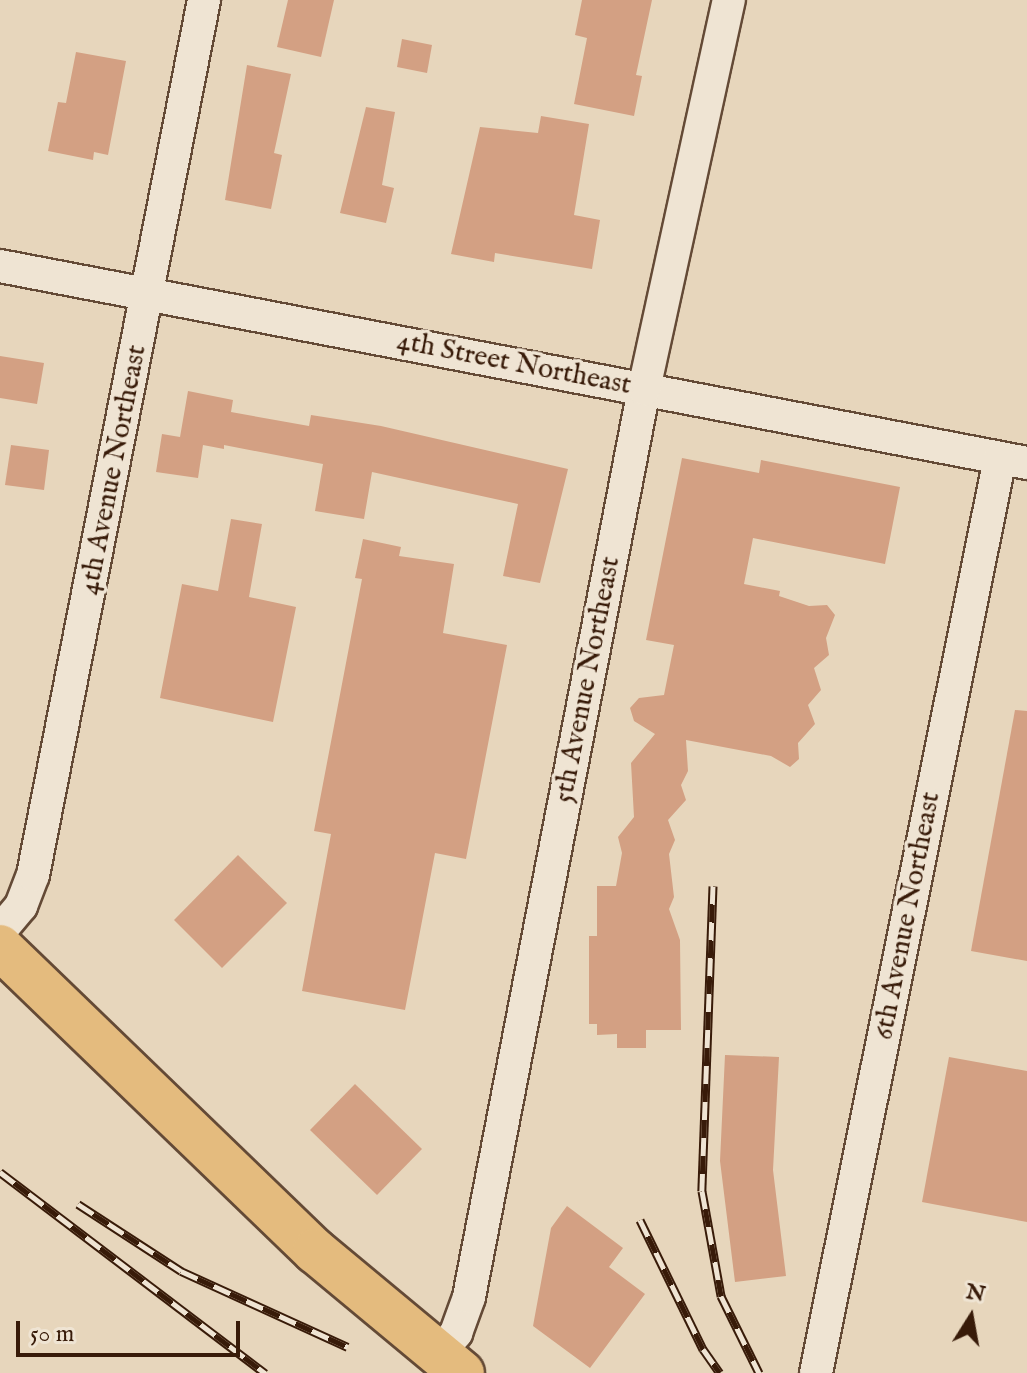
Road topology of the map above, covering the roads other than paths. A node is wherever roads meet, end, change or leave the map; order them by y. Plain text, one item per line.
1 (204, 0) edge
2 (729, 0) edge
3 (0, 266) edge
4 (149, 295) junction
5 (644, 389) junction
6 (1014, 461) edge
7 (0, 931) edge
8 (0, 947) edge
9 (450, 1364) edge
10 (816, 1373) edge

1 - 4 street, 4th Avenue Northeast
2 - 5 street, 5th Avenue Northeast
3 - 4 street, 4th Street Northeast
4 - 5 street, 4th Street Northeast
4 - 7 street, 4th Avenue Northeast
5 - 6 street, 4th Street Northeast
5 - 9 street, 5th Avenue Northeast
6 - 10 street, 6th Avenue Northeast
8 - 9 main road

